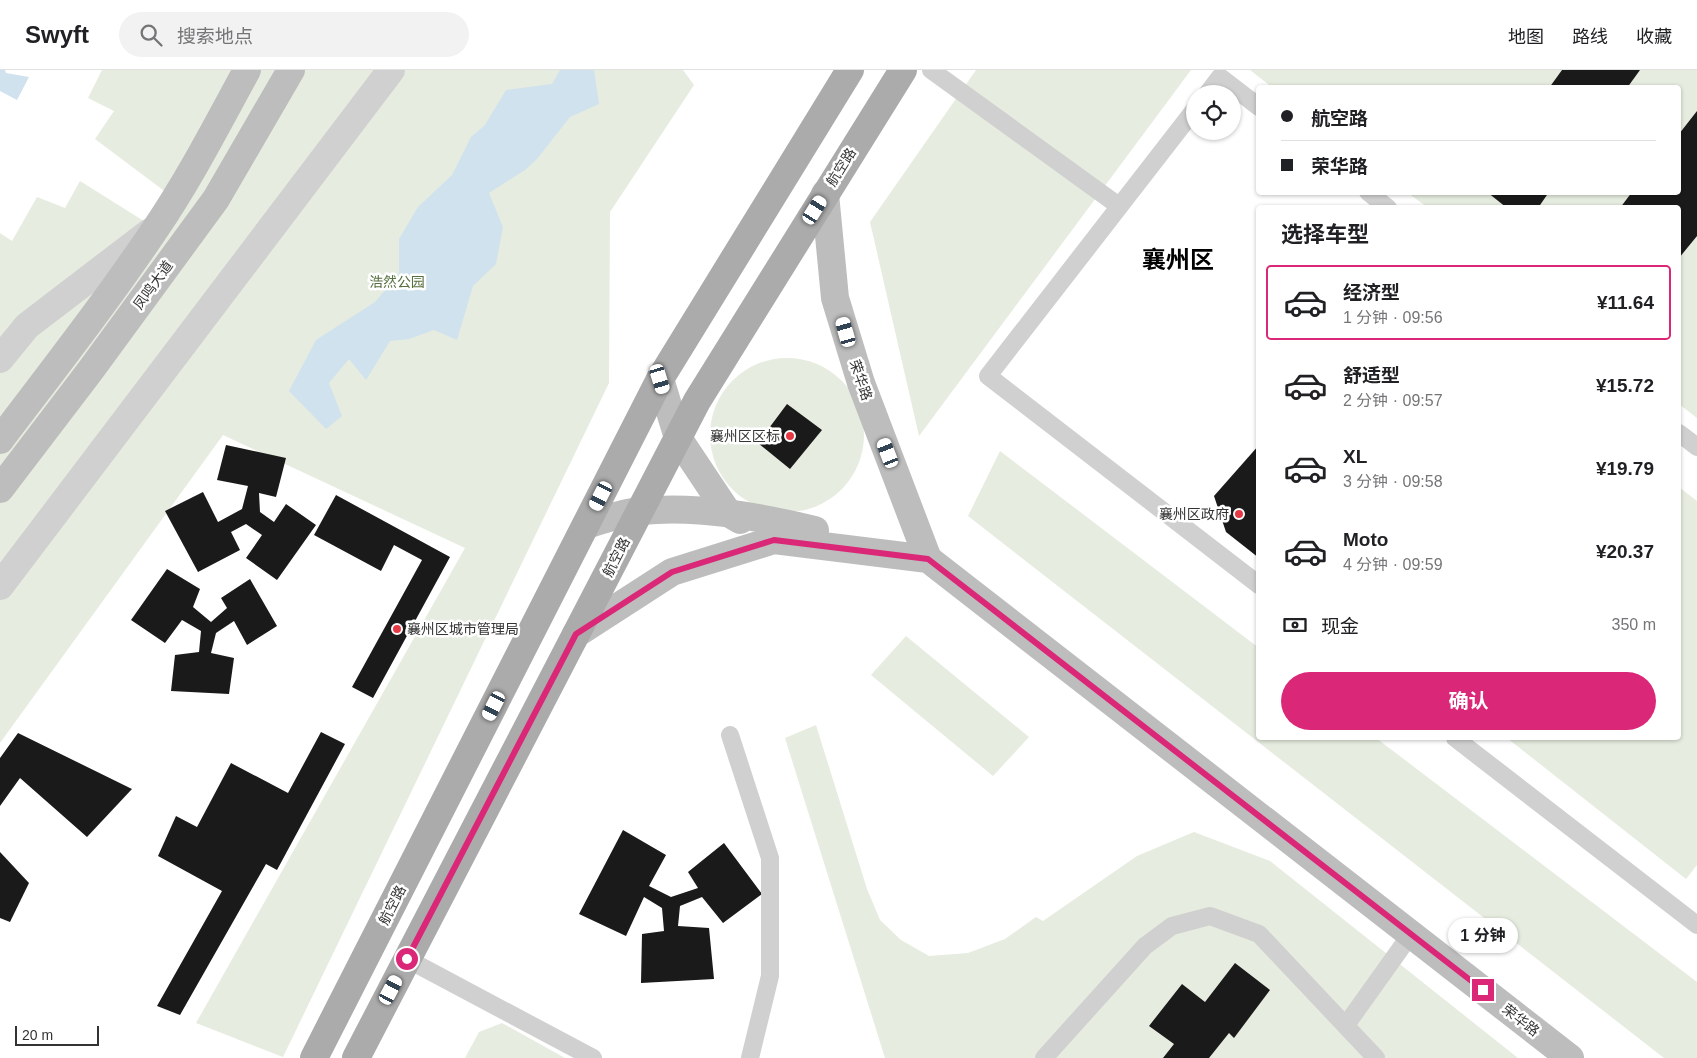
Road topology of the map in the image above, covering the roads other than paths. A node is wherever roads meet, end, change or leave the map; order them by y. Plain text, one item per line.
1 (248, 70) edge
2 (291, 70) edge
3 (391, 70) edge
4 (850, 70) edge
5 (903, 70) edge
6 (931, 70) edge
7 (1214, 85) edge
8 (1230, 85) edge
9 (1241, 93) edge
10 (1256, 105) edge
11 (1186, 120) edge
12 (825, 194) junction
13 (1372, 195) edge
14 (1384, 205) edge
15 (1119, 206) junction
16 (156, 228) junction
17 (0, 359) edge
18 (660, 379) junction
19 (1681, 435) edge
20 (678, 438) junction
21 (0, 440) edge
22 (1697, 447) edge
23 (0, 489) edge
24 (640, 511) junction
25 (728, 513) junction
26 (586, 525) junction
27 (774, 540) junction
28 (928, 559) junction
29 (1256, 584) edge
30 (0, 586) edge
31 (576, 634) junction
32 (730, 735) dead end
33 (1458, 740) edge
34 (1697, 925) edge
35 (1411, 934) junction
36 (403, 966) junction
37 (1346, 1025) junction
38 (314, 1058) edge
39 (356, 1058) edge
40 (378, 1058) edge
41 (593, 1058) edge
42 (750, 1058) edge
43 (1044, 1058) edge
44 (1376, 1058) edge
45 (1570, 1058) edge

1 - 16 main road
2 - 23 main road, 凤鸣大道
3 - 30 street
4 - 18 main road, 航空路
5 - 12 main road, 航空路
6 - 15 lane
7 - 8 lane
9 - 10 lane
11 - 15 lane
12 - 20 main road, 航空路
12 - 28 main road, 荣华路
13 - 14 lane
15 - 29 lane
16 - 17 street
16 - 21 main road
18 - 20 main road
18 - 26 main road, 航空路
19 - 22 lane
20 - 24 main road, 航空路
20 - 25 main road
24 - 25 main road
24 - 26 main road
24 - 31 main road, 航空路
25 - 27 main road
25 - 28 main road
26 - 38 main road, 航空路
27 - 28 main road
27 - 31 main road
28 - 35 main road, 荣华路
31 - 36 main road, 航空路
32 - 42 lane
33 - 34 lane
35 - 37 lane
35 - 45 main road, 荣华路
36 - 39 main road, 航空路
36 - 40 main road
36 - 41 lane
37 - 43 lane
37 - 44 lane

